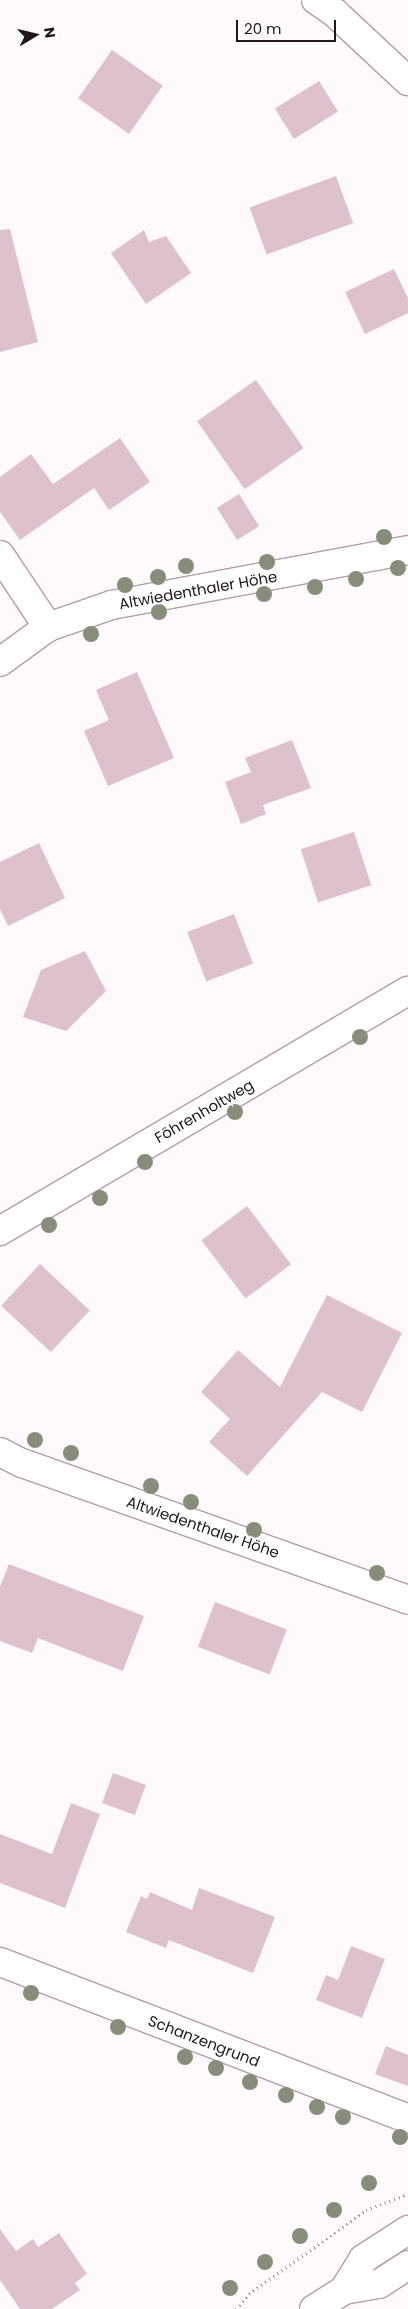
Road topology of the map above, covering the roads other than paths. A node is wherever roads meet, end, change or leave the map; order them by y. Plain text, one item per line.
1 (316, 0) edge
2 (408, 82) edge
3 (408, 550) edge
4 (0, 555) edge
5 (48, 627) junction
6 (0, 662) edge
7 (408, 992) edge
8 (0, 1231) edge
9 (0, 1452) edge
10 (408, 1600) edge
11 (0, 1962) edge
12 (408, 2119) edge
13 (408, 2230) edge
14 (408, 2265) edge
15 (344, 2290) junction
16 (314, 2309) edge

1 - 2 street
3 - 5 street, Altwiedenthaler Höhe
4 - 5 street
5 - 6 street, Altwiedenthaler Höhe
7 - 8 street, Föhrenholtweg
9 - 10 street, Altwiedenthaler Höhe
11 - 12 street, Schanzengrund
13 - 15 street
14 - 15 street
15 - 16 street

